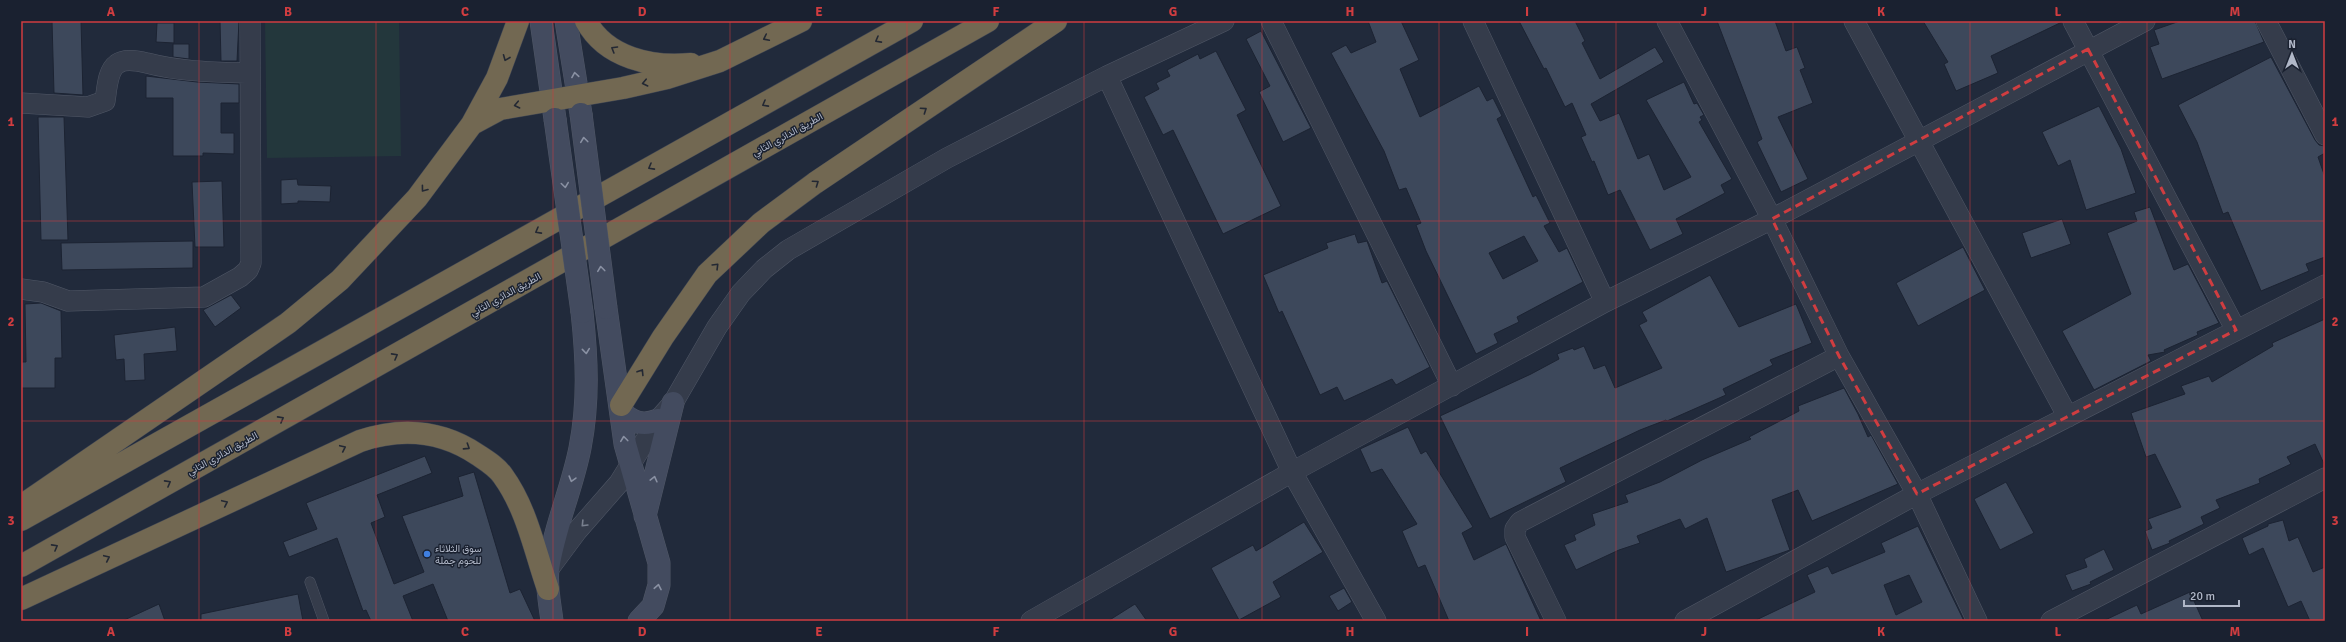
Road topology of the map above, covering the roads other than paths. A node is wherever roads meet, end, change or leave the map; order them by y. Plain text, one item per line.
1 (250, 21) edge
2 (518, 21) edge
3 (541, 21) edge
4 (566, 21) edge
5 (586, 21) edge
6 (801, 21) edge
7 (912, 21) edge
8 (988, 21) edge
9 (1056, 21) edge
10 (1224, 21) edge
11 (1271, 21) edge
12 (1473, 21) edge
13 (1667, 21) edge
14 (1854, 21) edge
15 (2073, 21) edge
16 (2145, 21) edge
17 (2266, 21) edge
18 (2088, 49) junction
19 (720, 61) junction
20 (250, 73) junction
21 (1107, 76) junction
22 (21, 103) edge
23 (580, 105) junction
24 (553, 109) junction
25 (472, 124) junction
26 (2325, 135) edge
27 (1919, 142) junction
28 (1772, 219) junction
29 (2325, 285) edge
30 (21, 289) edge
31 (1606, 302) junction
32 (2236, 330) junction
33 (1839, 356) junction
34 (1452, 386) junction
35 (673, 403) junction
36 (621, 408) junction
37 (2068, 418) junction
38 (658, 420) junction
39 (631, 467) junction
40 (1292, 472) junction
41 (2325, 478) edge
42 (1917, 494) junction
43 (21, 506) edge
44 (645, 517) junction
45 (21, 520) edge
46 (21, 566) edge
47 (548, 580) junction
48 (310, 582) dead end
49 (21, 599) edge
50 (324, 621) edge
51 (552, 621) edge
52 (570, 621) edge
53 (639, 621) edge
54 (1031, 621) edge
55 (1376, 621) edge
56 (1556, 621) edge
57 (1685, 621) edge
58 (1978, 621) edge
59 (2051, 621) edge

1 - 20 street
2 -> 25 highway
3 - 24 street
23 -> 4 street
19 -> 5 highway
6 -> 19 highway
7 -> 45 highway
46 -> 8 highway, الطريق الدائري الثاني
36 -> 9 highway
10 - 21 street
11 - 34 street
12 - 31 street
13 - 28 street
14 - 27 street
15 - 18 street
16 - 18 street
17 - 26 street
18 - 27 street
18 - 32 street
19 -> 23 highway
20 - 22 street
20 - 30 street
21 - 35 street
21 - 40 street
23 - 24 highway
36 -> 23 street, bridge
24 -> 25 highway
24 -> 47 street, bridge
25 -> 43 highway
27 - 28 street
27 - 37 street
28 - 31 street
28 - 33 street
29 - 32 street
31 - 34 street
32 - 37 street
33 - 42 street
33 - 56 street
34 - 40 street
35 - 38 street
44 -> 35 street
36 - 38 street
39 -> 36 street
37 - 42 street
38 - 39 street
39 - 44 street
39 -> 47 street
40 - 54 street
40 - 55 street
41 - 59 street
42 - 57 street
42 - 58 street
53 -> 44 street
49 -> 47 highway
47 - 51 street
47 - 52 street
48 - 50 lane

